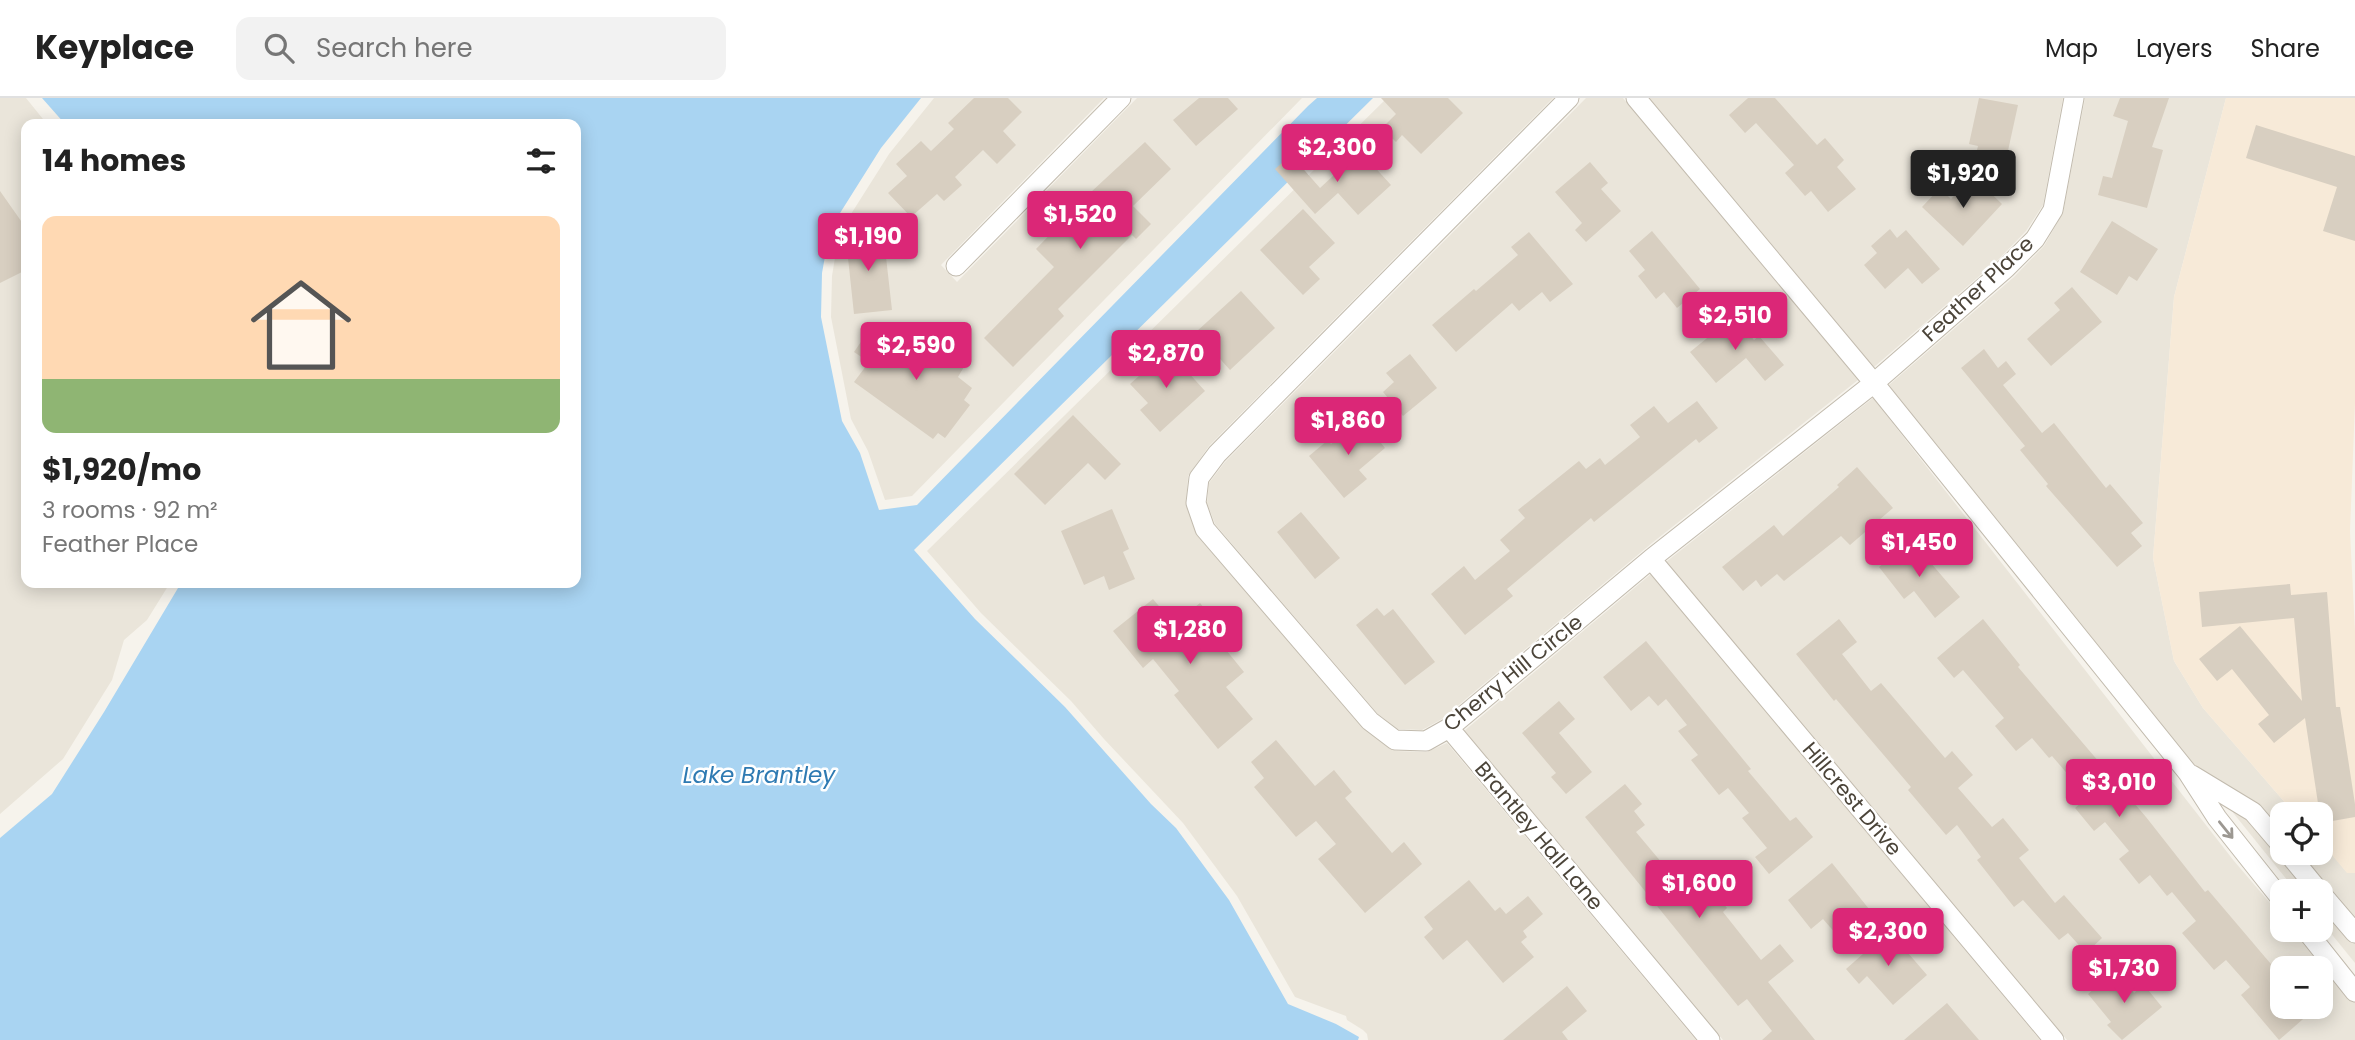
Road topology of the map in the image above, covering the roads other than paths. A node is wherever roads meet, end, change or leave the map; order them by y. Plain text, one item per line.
1 (1121, 98) edge
2 (1569, 98) edge
3 (1636, 98) edge
4 (2074, 98) edge
5 (956, 266) dead end
6 (1874, 383) junction
7 (1651, 559) junction
8 (1449, 728) junction
9 (2188, 773) junction
10 (2270, 832) edge
11 (2298, 865) edge
12 (2310, 879) edge
13 (2270, 885) edge
14 (2333, 907) edge
15 (2355, 933) edge
16 (2315, 942) edge
17 (2355, 992) edge
18 (1710, 1040) edge
19 (2054, 1040) edge

1 - 5 street
2 - 8 street, Cherry Hill Circle
3 - 6 street
4 - 6 street, Feather Place
6 - 7 street, Cherry Hill Circle
6 - 9 street
7 - 8 street, Cherry Hill Circle
7 - 19 street, Hillcrest Drive
8 - 18 street, Brantley Hall Lane
9 - 10 street
9 -> 13 street
11 - 12 street
14 - 15 street
16 - 17 street

